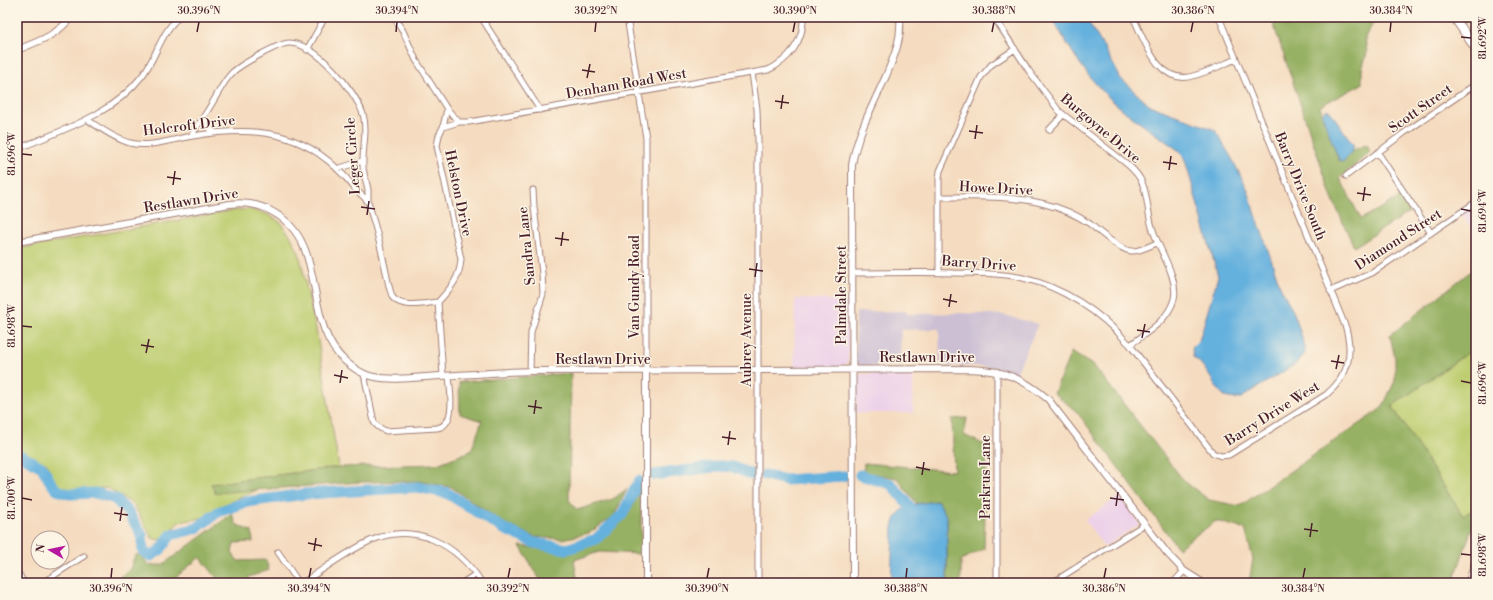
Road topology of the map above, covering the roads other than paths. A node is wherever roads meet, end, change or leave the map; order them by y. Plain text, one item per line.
1 (71, 17) edge
2 (179, 17) edge
3 (326, 17) edge
4 (394, 17) edge
5 (481, 17) edge
6 (575, 17) edge
7 (617, 17) edge
8 (627, 17) edge
9 (803, 17) edge
10 (900, 17) edge
11 (994, 17) edge
12 (1133, 17) edge
13 (1219, 17) edge
14 (1454, 17) edge
15 (1015, 49) junction
16 (1476, 49) edge
17 (17, 50) edge
18 (307, 50) junction
19 (1236, 59) junction
20 (752, 73) junction
21 (1476, 84) edge
22 (639, 92) junction
23 (447, 109) junction
24 (540, 110) junction
25 (1063, 115) junction
26 (204, 116) junction
27 (88, 120) junction
28 (459, 122) junction
29 (443, 127) junction
30 (1049, 130) dead end
31 (214, 132) junction
32 (191, 136) junction
33 (17, 149) edge
34 (1378, 152) junction
35 (362, 161) junction
36 (337, 169) junction
37 (1346, 176) dead end
38 (533, 190) dead end
39 (939, 197) junction
40 (368, 202) junction
41 (1476, 202) edge
42 (1431, 233) junction
43 (17, 242) edge
44 (1157, 243) junction
45 (939, 272) junction
46 (853, 273) junction
47 (1330, 291) junction
48 (438, 302) junction
49 (1130, 345) junction
50 (1347, 366) joint
51 (646, 370) junction
52 (758, 370) junction
53 (853, 370) junction
54 (530, 371) junction
55 (997, 371) junction
56 (364, 374) junction
57 (446, 376) junction
58 (1221, 456) joint
59 (1145, 524) junction
60 (278, 552) dead end
61 (84, 556) dead end
62 (1476, 561) edge
63 (17, 571) edge
64 (1184, 571) junction
65 (476, 574) junction
66 (24, 583) edge
67 (42, 583) edge
68 (299, 583) edge
69 (302, 583) edge
70 (462, 583) edge
71 (482, 583) edge
72 (646, 583) edge
73 (758, 583) edge
74 (853, 583) edge
75 (997, 583) edge
76 (1052, 583) edge
77 (1173, 583) edge
78 (1203, 583) edge
79 (1469, 583) edge

1 - 17 street
2 - 27 street
3 - 18 street
4 - 23 street
5 - 24 street
6 - 7 street
8 - 22 street, Van Gundy Road
9 - 20 street, Denham Road West
10 - 46 street, Palmdale Street
11 - 15 street, Burgoyne Drive
12 - 19 street
13 - 19 street, Barry Drive South
14 - 16 main road
15 - 25 street, Burgoyne Drive
15 - 39 street
18 - 26 street, Leger Circle
18 - 35 street, Leger Circle
19 - 47 street, Barry Drive South
20 - 22 street, Denham Road West
20 - 52 street, Aubrey Avenue
21 - 34 street, Scott Street
22 - 24 street, Denham Road West
22 - 51 street, Van Gundy Road
23 - 28 street
23 - 29 street, Helston Drive
24 - 28 street, Denham Road West
25 - 30 street
25 - 44 street, Burgoyne Drive
26 - 31 street
26 - 32 street, Leger Circle
27 - 32 street, Holcroft Drive
27 - 33 street
28 - 29 street
29 - 48 street, Helston Drive
31 - 32 street, Holcroft Drive
31 - 36 street, Holcroft Drive
34 - 37 street, Scott Street
34 - 42 street
35 - 36 street
35 - 40 street, Leger Circle
36 - 40 street, Holcroft Drive
38 - 54 street, Sandra Lane
39 - 44 street, Howe Drive
39 - 45 street
40 - 48 street, Holcroft Drive
41 - 42 street, Diamond Street
42 - 47 street, Diamond Street
43 - 56 street, Restlawn Drive
44 - 49 street, Burgoyne Drive
45 - 46 street, Barry Drive
45 - 49 street, Barry Drive
46 - 53 street, Palmdale Street
47 - 50 street, Barry Drive South
48 - 57 street
49 - 58 street, Barry Drive
50 - 58 street, Barry Drive West
51 - 52 street, Restlawn Drive
51 - 54 street, Restlawn Drive
51 - 72 street, Van Gundy Road
52 - 53 street, Restlawn Drive
52 - 73 street, Aubrey Avenue
53 - 55 street, Restlawn Drive
53 - 74 street, Palmdale Street
54 - 57 street, Restlawn Drive
55 - 59 street, Restlawn Drive
55 - 75 street, Parkrus Lane
56 - 57 street, Restlawn Drive
56 - 57 street
59 - 64 street, Restlawn Drive
59 - 76 street
60 - 68 street
61 - 67 street
62 - 79 main road
63 - 66 street
64 - 77 street
64 - 78 street, Restlawn Drive
65 - 69 street
65 - 70 street
65 - 71 street

